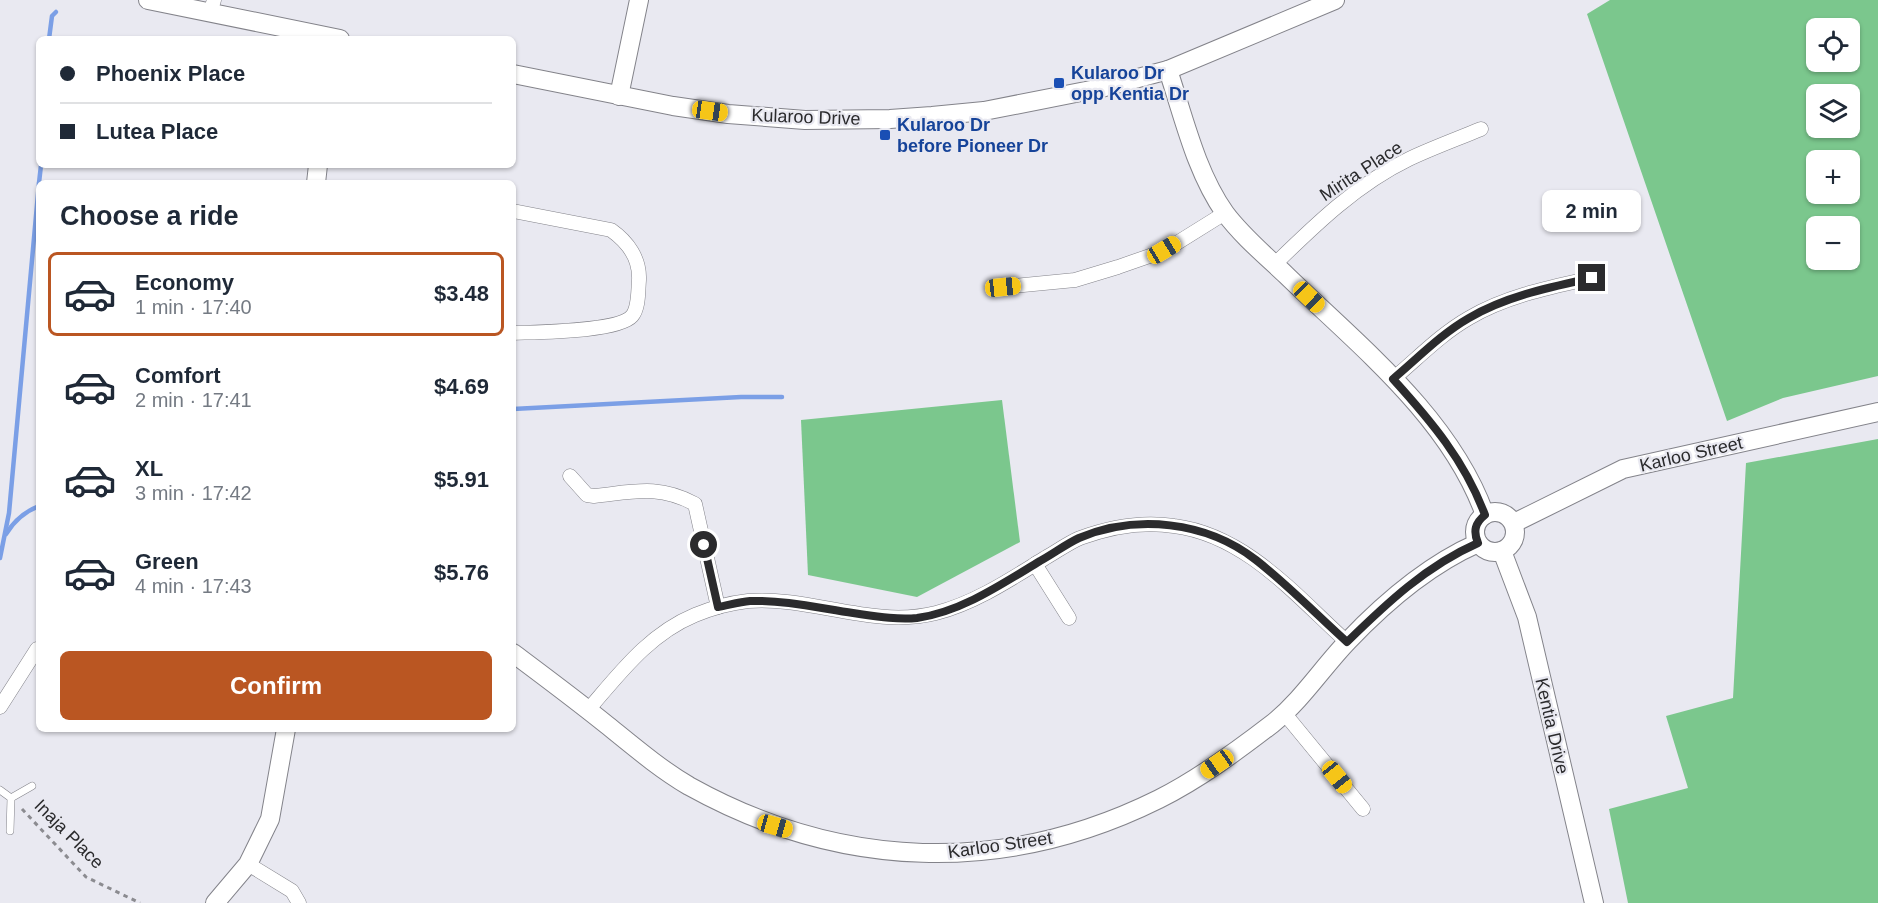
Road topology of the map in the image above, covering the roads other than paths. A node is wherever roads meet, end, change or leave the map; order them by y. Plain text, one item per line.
1 (148, 0) edge
2 (639, 0) edge
3 (1335, 0) edge
4 (212, 6) edge
5 (328, 36) edge
6 (1168, 70) junction
7 (516, 75) edge
8 (619, 96) junction
9 (1481, 129) dead end
10 (516, 212) edge
11 (1226, 213) junction
12 (1275, 264) junction
13 (1592, 278) dead end
14 (1003, 287) dead end
15 (516, 333) edge
16 (1393, 379) junction
17 (1878, 412) edge
18 (570, 476) dead end
19 (1485, 515) junction
20 (1514, 523) junction
21 (1478, 543) junction
22 (1502, 551) junction
23 (1035, 564) junction
24 (718, 607) junction
25 (1069, 618) dead end
26 (1347, 642) junction
27 (36, 651) edge
28 (516, 655) edge
29 (0, 707) edge
30 (588, 710) junction
31 (1285, 714) junction
32 (284, 732) edge
33 (32, 786) dead end
34 (0, 790) edge
35 (11, 798) junction
36 (1363, 809) dead end
37 (10, 831) dead end
38 (248, 864) junction
39 (215, 903) edge
40 (299, 903) edge
41 (1594, 903) edge

1 - 4 street
2 - 8 street
3 - 6 street, Kularoo Drive
4 - 5 street
6 - 8 street, Kularoo Drive
6 - 11 street
7 - 8 street, Kularoo Drive
9 - 12 street, Mirita Place
10 - 15 street
11 - 12 street
11 - 14 street
12 - 16 street
13 - 16 street
16 - 19 street
17 - 20 street, Karloo Street
18 - 24 street
19 - 20 street
19 - 21 street
20 - 22 street
21 - 22 street
21 - 26 street, Karloo Street
22 - 41 street, Kentia Drive
23 - 24 street
23 - 25 street
23 - 26 street
24 - 30 street
26 - 31 street, Karloo Street
27 - 29 street
28 - 30 street, Karloo Street
30 - 31 street, Karloo Street
31 - 36 street
32 - 38 street
33 - 35 lane, Inaja Place
34 - 35 lane, Inaja Place
35 - 37 lane, Inaja Place
38 - 39 street
38 - 40 street

